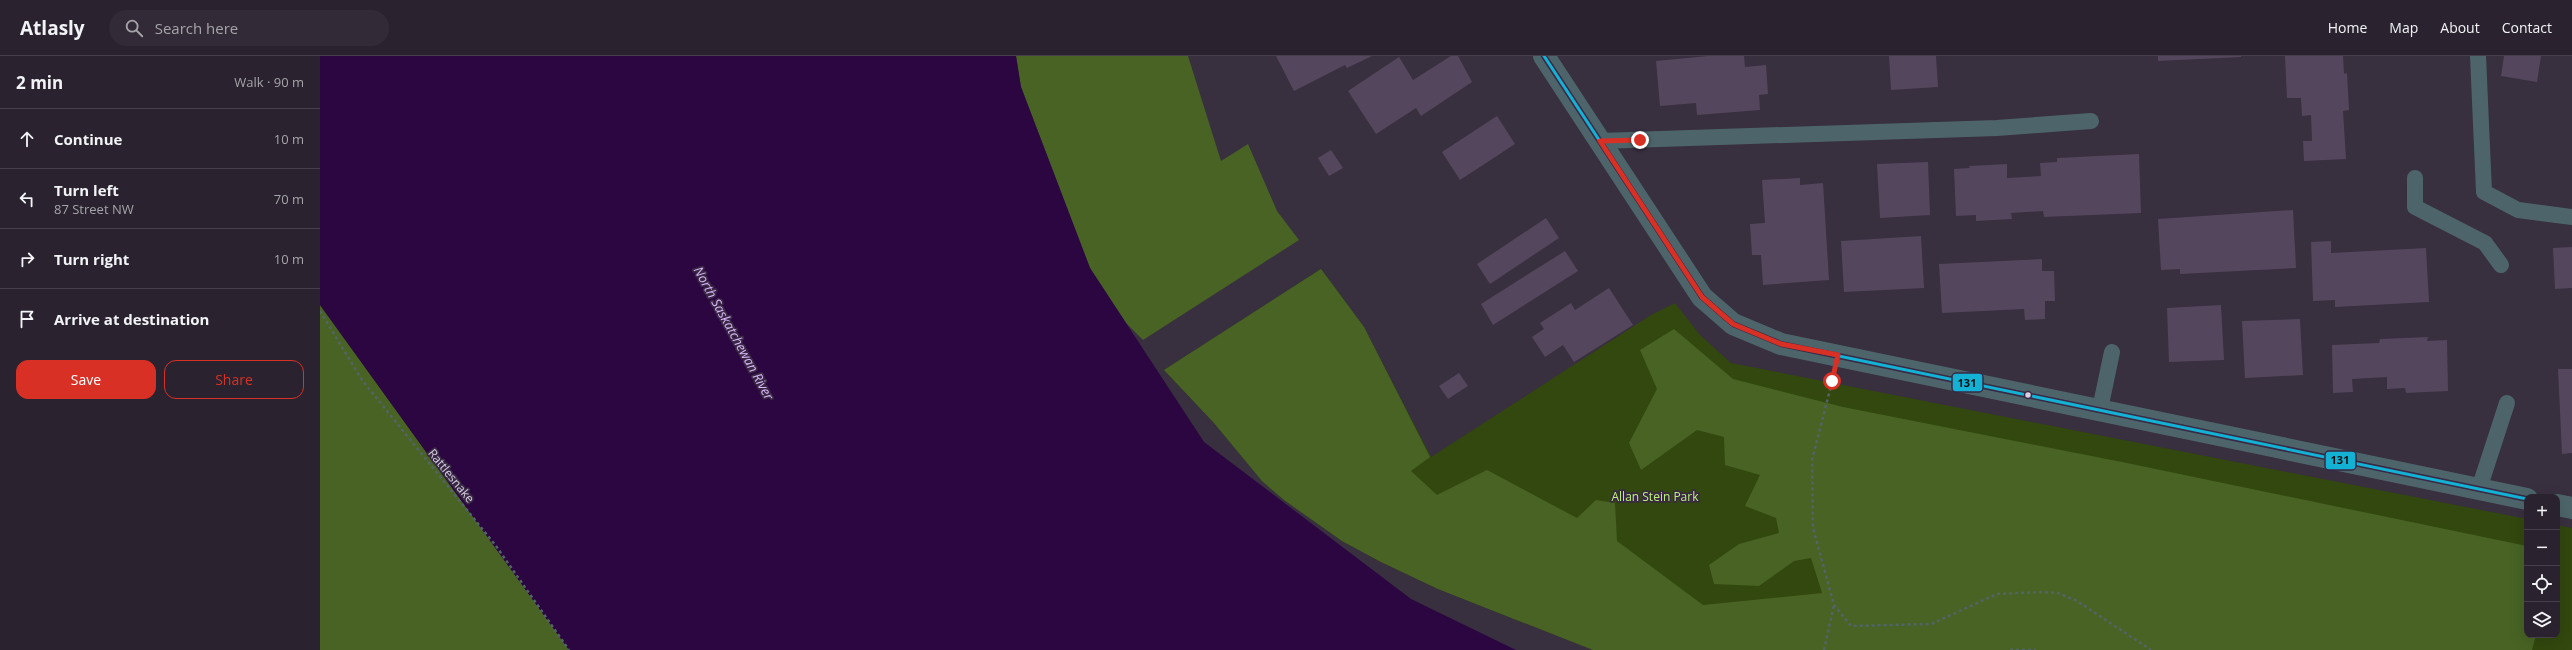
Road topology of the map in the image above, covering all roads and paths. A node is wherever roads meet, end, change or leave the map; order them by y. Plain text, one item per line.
1 (1544, 56) edge
2 (2478, 56) edge
3 (2091, 121) dead end
4 (1600, 141) junction
5 (2415, 178) dead end
6 (2572, 217) edge
7 (2501, 266) dead end
8 (320, 311) edge
9 (2112, 352) dead end
10 (1838, 355) junction
11 (2507, 403) dead end
12 (2100, 409) junction
13 (2479, 489) junction
14 (2524, 498) edge
15 (2560, 506) edge
16 (2572, 508) edge
17 (1834, 605) junction
18 (569, 650) edge
19 (1824, 650) edge
20 (2010, 650) edge
21 (2036, 650) edge
22 (2151, 650) edge

1 - 4 street
2 - 6 lane
3 - 4 lane
4 - 10 street
5 - 7 lane
8 - 18 path, Rattlesnake
9 - 12 lane
10 - 12 street
10 - 17 path
11 - 13 lane
12 - 13 street
13 - 14 street
15 - 16 street
17 - 19 path
17 - 22 path
20 - 21 path

